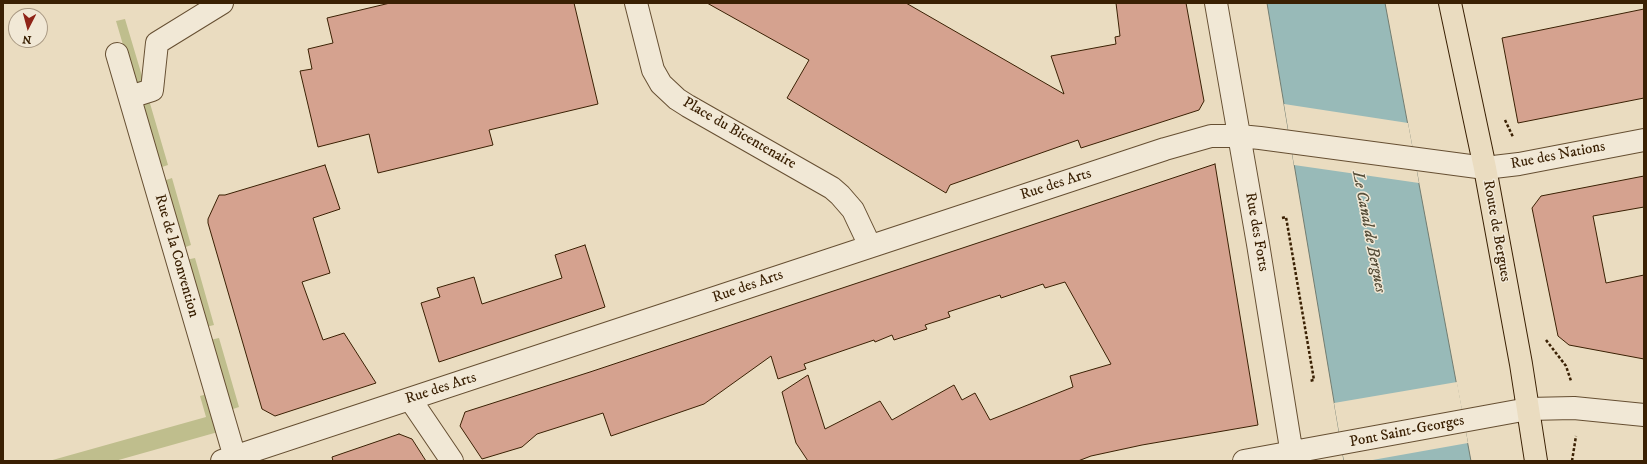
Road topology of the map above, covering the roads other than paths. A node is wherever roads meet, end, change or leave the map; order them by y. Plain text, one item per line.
1 (222, 3) edge
2 (636, 3) edge
3 (1216, 3) edge
4 (1450, 3) edge
5 (117, 54) dead end
6 (130, 97) junction
7 (1240, 136) junction
8 (1644, 140) edge
9 (1425, 161) joint
10 (1485, 168) junction
11 (870, 246) junction
12 (410, 399) junction
13 (1528, 409) junction
14 (1644, 415) edge
15 (1292, 457) edge
16 (231, 460) edge
17 (452, 461) edge
18 (1244, 461) edge
19 (1536, 461) edge

1 - 6 street
2 - 11 street, Place du Bicentenaire
3 - 7 street, Rue des Forts
4 - 10 main road, Route de Bergues
5 - 6 street, Rue de la Convention
6 - 16 street, Rue de la Convention
7 - 9 street, Rue des Arts
7 - 11 street, Rue des Arts
7 - 15 street, Rue des Forts
8 - 10 street, Rue des Nations
9 - 10 street, Rue des Nations
10 - 13 main road, Route de Bergues
11 - 12 street, Rue des Arts
12 - 16 street, Rue des Arts
12 - 17 street
13 - 14 street, Pont Saint-Georges
13 - 15 street, Pont Saint-Georges
13 - 19 main road, Route de Bergues
15 - 18 street, Pont Saint-Georges

